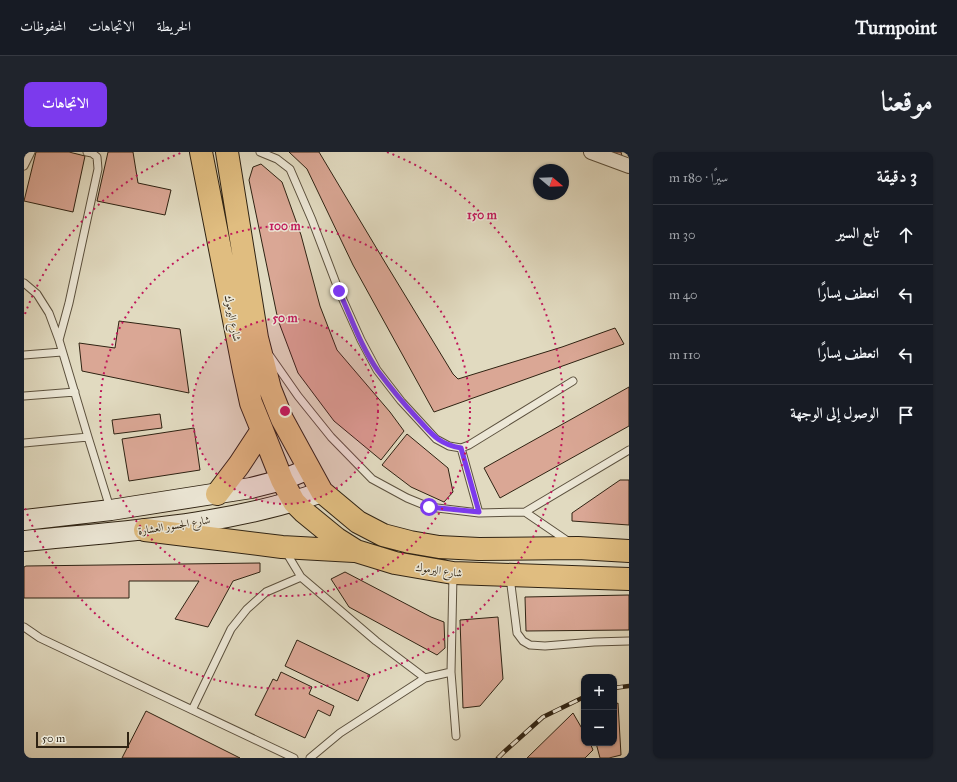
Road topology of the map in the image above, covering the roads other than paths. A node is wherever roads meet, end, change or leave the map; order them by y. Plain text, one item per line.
1 (31, 152) edge
2 (87, 152) edge
3 (201, 152) edge
4 (226, 152) edge
5 (260, 152) edge
6 (591, 152) edge
7 (24, 166) edge
8 (629, 166) edge
9 (24, 283) edge
10 (257, 338) junction
11 (59, 340) junction
12 (62, 352) junction
13 (24, 355) edge
14 (573, 381) dead end
15 (75, 392) junction
16 (24, 396) edge
17 (262, 430) junction
18 (88, 437) junction
19 (24, 443) edge
20 (461, 448) junction
21 (629, 450) edge
22 (621, 455) junction
23 (629, 456) edge
24 (309, 469) junction
25 (282, 480) junction
26 (322, 492) junction
27 (217, 494) junction
28 (294, 502) junction
29 (111, 510) junction
30 (479, 512) junction
31 (525, 512) junction
32 (24, 520) edge
33 (145, 530) junction
34 (24, 541) edge
35 (282, 547) junction
36 (578, 548) junction
37 (356, 551) junction
38 (629, 551) edge
39 (453, 573) junction
40 (510, 575) junction
41 (301, 577) junction
42 (629, 579) edge
43 (24, 627) edge
44 (629, 641) edge
45 (451, 672) junction
46 (425, 678) junction
47 (192, 710) junction
48 (456, 736) dead end
49 (294, 758) edge
50 (310, 758) edge

1 - 7 lane
2 - 11 lane
3 - 17 highway, شارع اليرموك
4 - 10 highway, شارع اليرموك
5 - 20 lane
6 - 8 street
9 - 11 lane
10 - 24 highway, شارع اليرموك
10 - 30 lane
11 - 12 lane
12 - 13 lane
12 - 15 lane
14 - 20 lane
15 - 16 lane
15 - 18 lane
17 - 25 highway, شارع اليرموك
17 - 27 highway
18 - 19 lane
18 - 29 lane
20 - 30 lane
21 - 22 lane
22 - 23 lane
22 - 31 lane
24 - 25 main road
24 - 26 highway, شارع اليرموك
25 - 27 main road
25 - 28 highway, شارع اليرموك
26 - 28 main road, شارع الجسور العشارة
26 - 36 highway, شارع اليرموك
27 - 29 main road
28 - 33 main road, شارع الجسور العشارة
28 - 37 highway, شارع اليرموك
29 - 32 main road
30 - 31 lane
31 - 36 lane
33 - 34 main road, شارع الجسور العشارة
33 - 35 highway
35 - 37 highway
35 - 41 lane
36 - 38 highway, شارع اليرموك
37 - 39 highway, شارع اليرموك
39 - 40 highway, شارع اليرموك
39 - 45 lane
40 - 42 highway, شارع اليرموك
40 - 44 lane
41 - 46 lane
41 - 47 lane
43 - 47 lane
45 - 46 lane
45 - 48 lane
46 - 50 lane
47 - 49 lane

